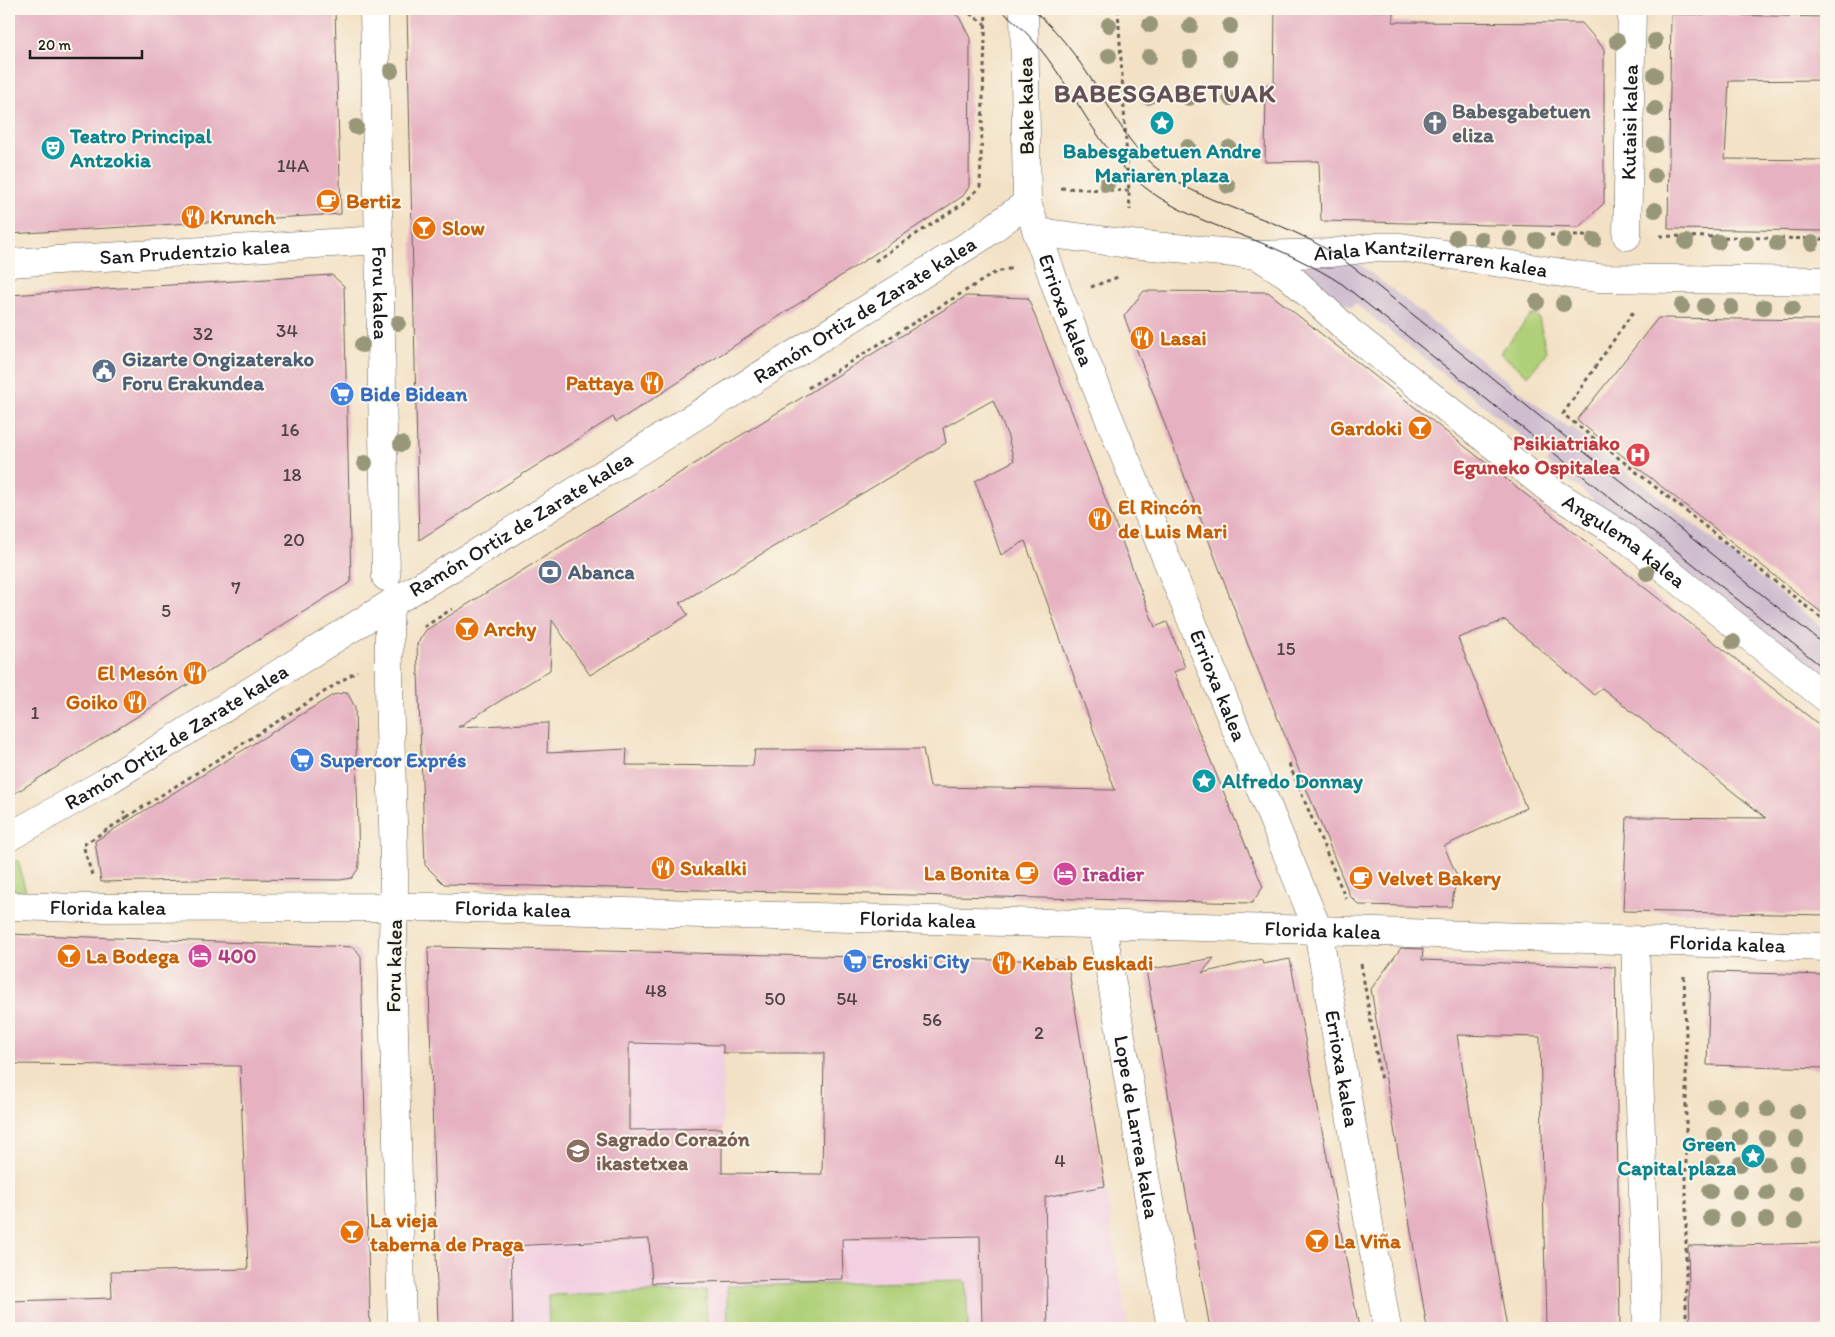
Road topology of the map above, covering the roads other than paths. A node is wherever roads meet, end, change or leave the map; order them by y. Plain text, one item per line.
1 (374, 9) edge
2 (1024, 9) edge
3 (1632, 9) edge
4 (1027, 203) junction
5 (1037, 232) junction
6 (1627, 236) road end
7 (380, 240) junction
8 (1257, 255) junction
9 (9, 262) edge
10 (1826, 281) edge
11 (386, 577) dead end
12 (390, 604) junction
13 (1826, 698) edge
14 (9, 837) edge
15 (9, 906) edge
16 (395, 907) junction
17 (1102, 925) junction
18 (1318, 930) junction
19 (1635, 940) junction
20 (1826, 947) edge
21 (402, 1328) edge
22 (1171, 1328) edge
23 (1388, 1328) edge
24 (1648, 1328) edge

1 - 7 street, Foru kalea
2 - 4 street, Bake kalea
3 - 6 street, Kutaisi kalea
4 - 5 street, Errioxa kalea
4 - 12 street, Ramón Ortiz de Zarate kalea
5 - 8 street, Aiala Kantzilerraren kalea
5 - 18 street, Errioxa kalea
7 - 9 street, San Prudentzio kalea
7 - 11 street, Foru kalea
8 - 10 street, Aiala Kantzilerraren kalea
8 - 13 street, Angulema kalea
12 - 14 street, Ramón Ortiz de Zarate kalea
12 - 16 street, Foru kalea
15 - 16 street, Florida kalea
16 - 17 street, Florida kalea
16 - 21 street, Foru kalea
17 - 18 street, Florida kalea
17 - 22 street, Lope de Larrea kalea
18 - 19 street, Florida kalea
18 - 23 street, Errioxa kalea
19 - 20 street, Florida kalea
19 - 24 street

